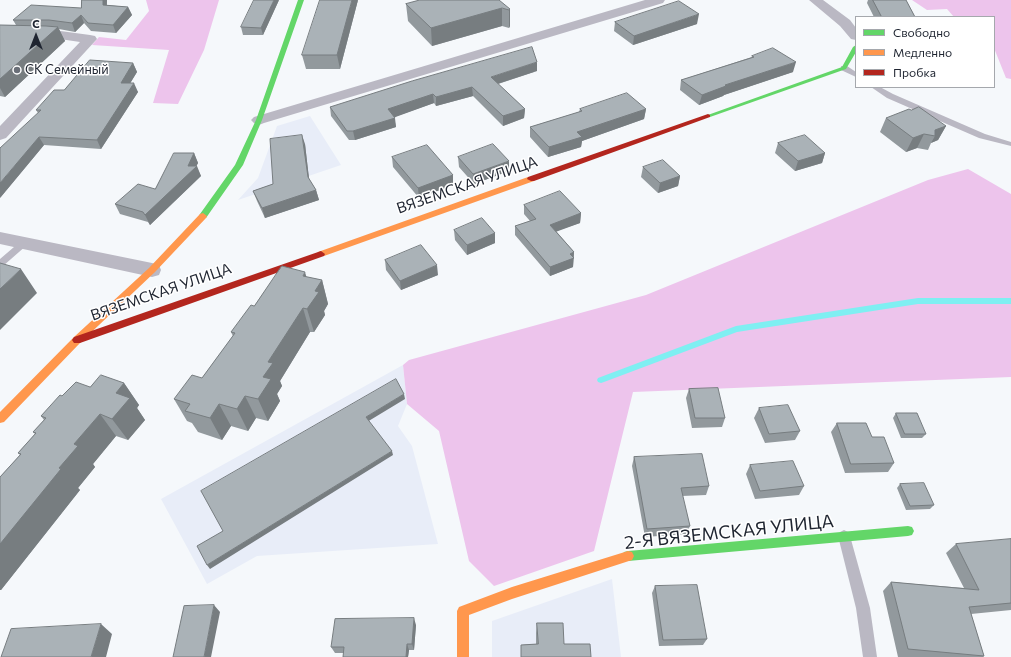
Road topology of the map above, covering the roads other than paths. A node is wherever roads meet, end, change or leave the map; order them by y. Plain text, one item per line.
1 (301, 0) edge
2 (659, 0) edge
3 (815, 0) edge
4 (0, 33) edge
5 (855, 35) edge
6 (855, 49) edge
7 (844, 68) junction
8 (855, 74) edge
9 (877, 88) edge
10 (259, 120) junction
11 (0, 135) edge
12 (1011, 144) edge
13 (0, 238) edge
14 (24, 243) junction
15 (0, 264) edge
16 (152, 270) junction
17 (77, 340) junction
18 (0, 419) edge
19 (908, 531) dead end
20 (844, 536) junction
21 (463, 657) edge
22 (870, 657) edge

1 - 10 street
2 - 10 street
3 - 5 street
4 - 11 street
6 - 7 street
7 - 8 lane
7 - 17 street, ВЯЗЕМСКАЯ УЛИЦА
9 - 12 lane
10 - 16 street
13 - 14 street
14 - 15 lane
14 - 16 street
16 - 17 street
17 - 18 street
19 - 20 street, 2-Я ВЯЗЕМСКАЯ УЛИЦА
20 - 21 street, 2-Я ВЯЗЕМСКАЯ УЛИЦА
20 - 22 lane

